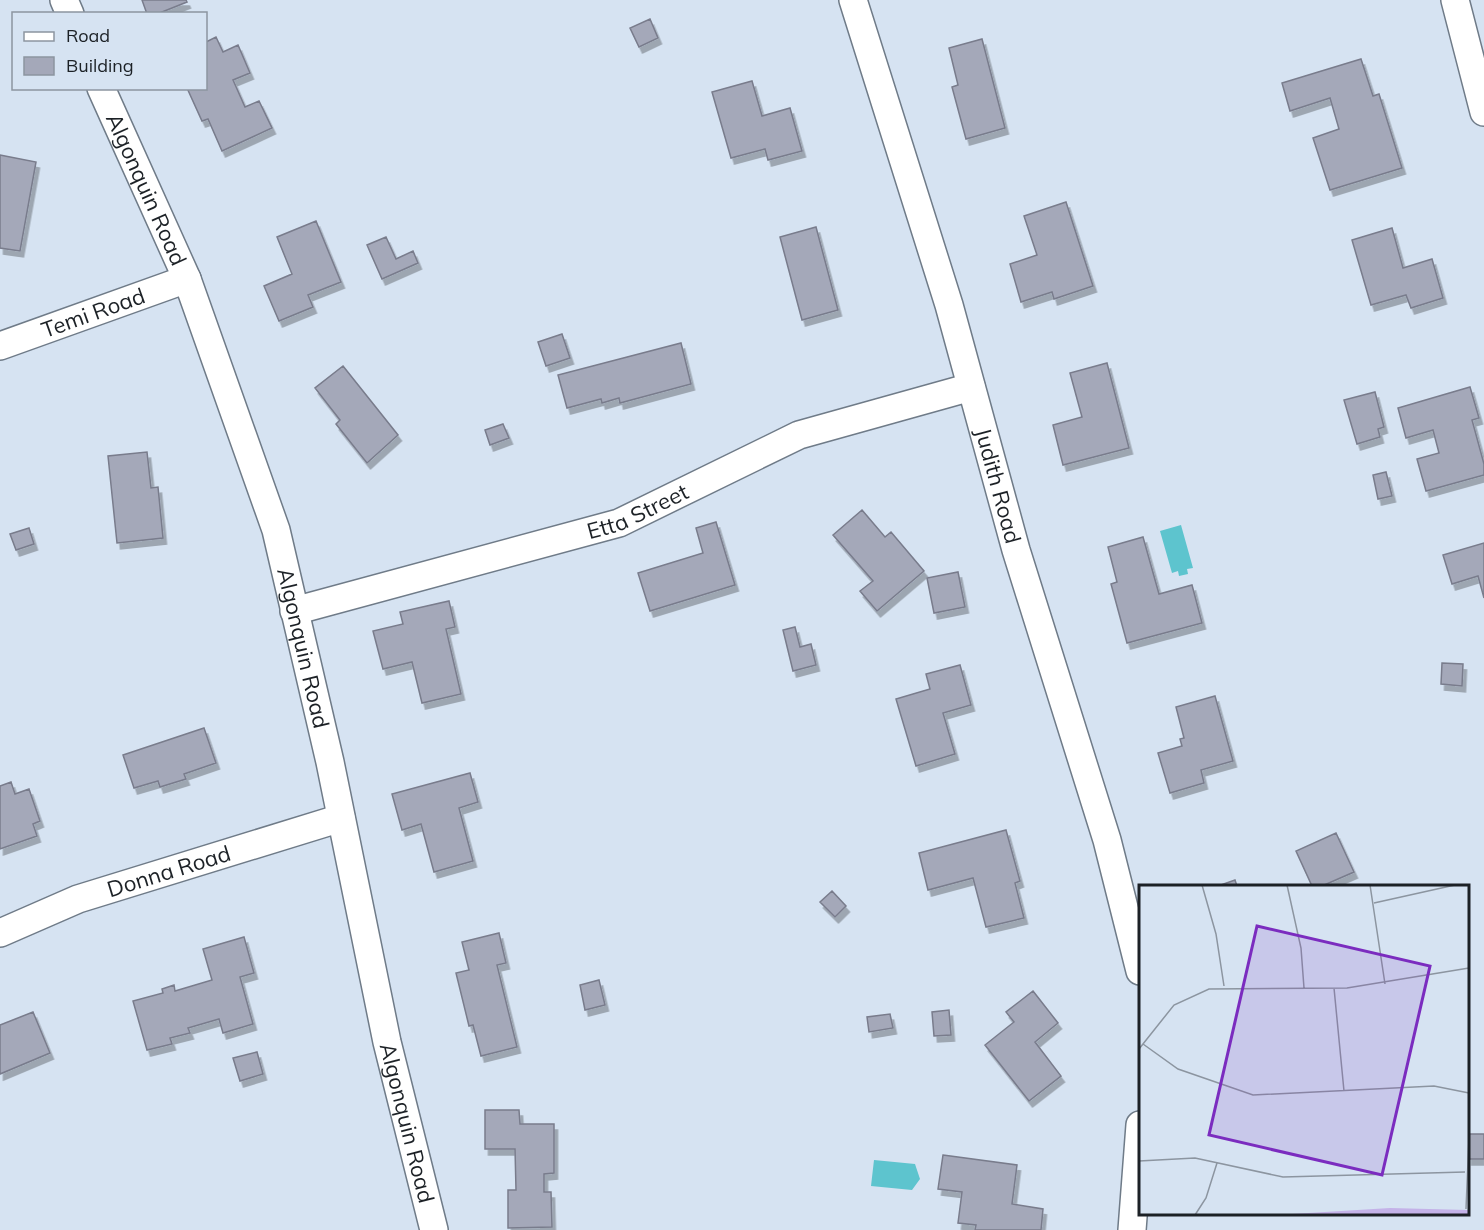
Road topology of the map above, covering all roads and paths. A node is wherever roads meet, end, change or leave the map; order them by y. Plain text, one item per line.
1 (853, 0) edge
2 (1455, 0) edge
3 (102, 90) edge
4 (1484, 112) edge
5 (187, 279) junction
6 (0, 346) edge
7 (971, 387) junction
8 (294, 611) junction
9 (341, 818) junction
10 (0, 933) edge
11 (1139, 967) edge
12 (1139, 1138) edge
13 (434, 1230) edge
14 (1132, 1230) edge

1 - 7 street, Judith Road
2 - 4 street
3 - 5 street, Algonquin Road
5 - 6 street, Temi Road
5 - 8 street, Algonquin Road
7 - 8 street, Etta Street
7 - 11 street, Judith Road
8 - 9 street, Algonquin Road
9 - 10 street, Donna Road
9 - 13 street, Algonquin Road
12 - 14 street

